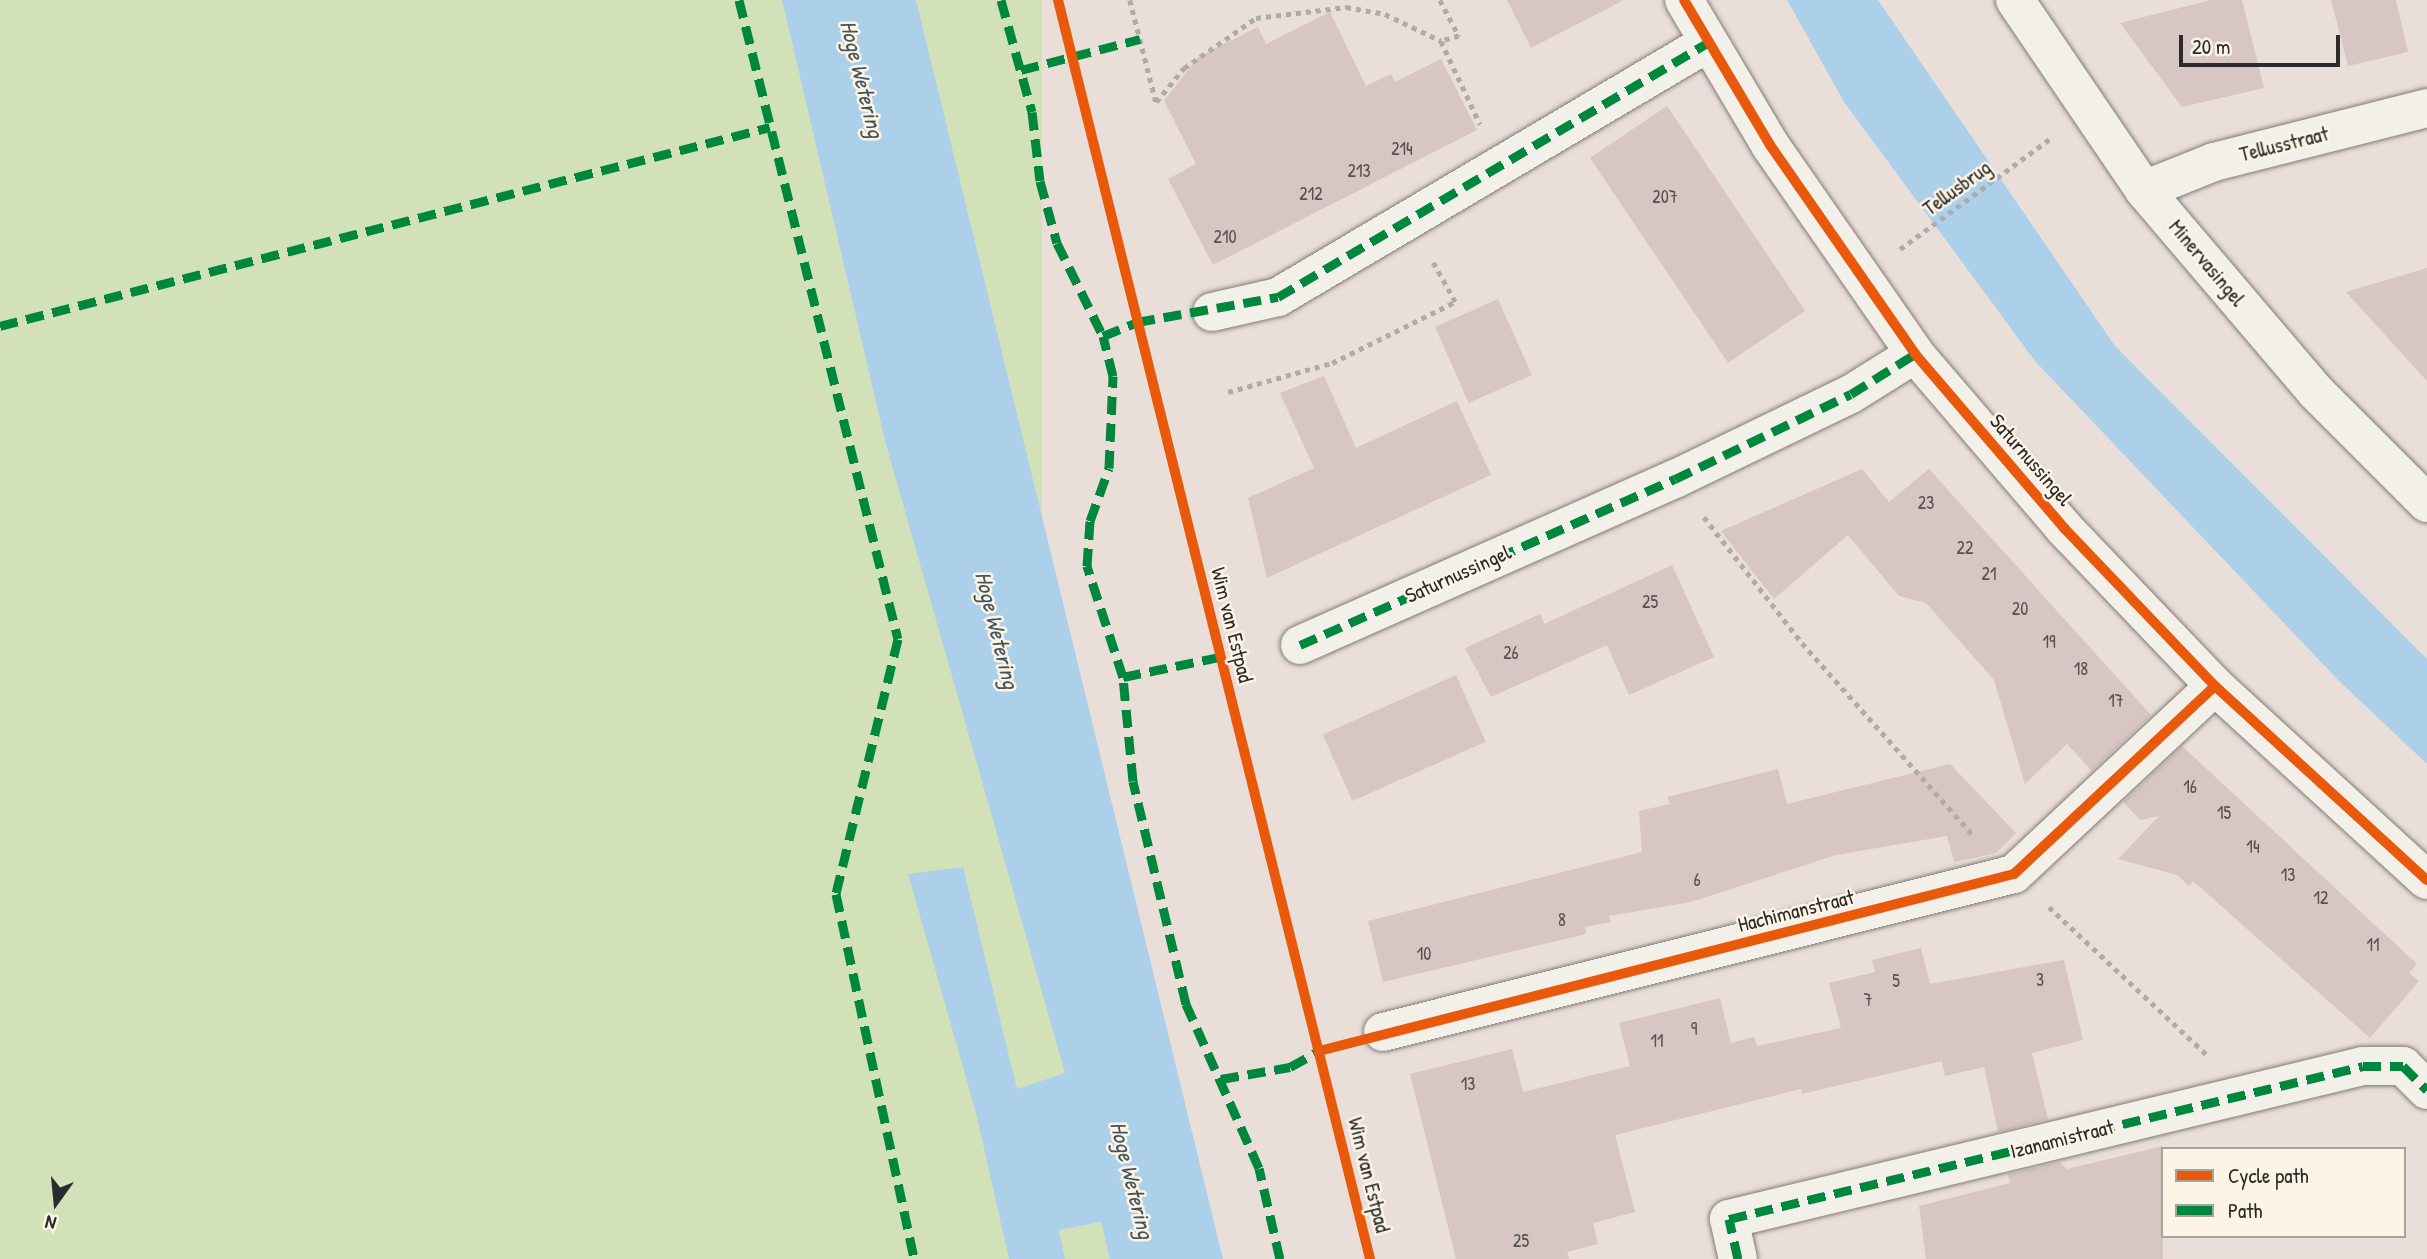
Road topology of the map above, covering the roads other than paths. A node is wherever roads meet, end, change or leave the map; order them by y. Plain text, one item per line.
1 (1684, 0) edge
2 (2015, 0) edge
3 (1707, 43) junction
4 (2427, 108) edge
5 (2144, 190) junction
6 (1212, 312) dead end
7 (1915, 354) junction
8 (2427, 503) edge
9 (1300, 645) dead end
10 (2216, 686) junction
11 (2427, 880) edge
12 (1383, 1032) dead end
13 (2427, 1090) edge
14 (1738, 1259) edge

1 - 3 street, Saturnussingel
2 - 5 street, Minervasingel
3 - 6 street
3 - 7 street, Saturnussingel
4 - 5 street, Tellusstraat
5 - 8 street, Minervasingel
7 - 9 street, Saturnussingel
7 - 10 street, Saturnussingel
10 - 11 street, Saturnussingel
10 - 12 street, Hachimanstraat
13 - 14 street, Izanamistraat

